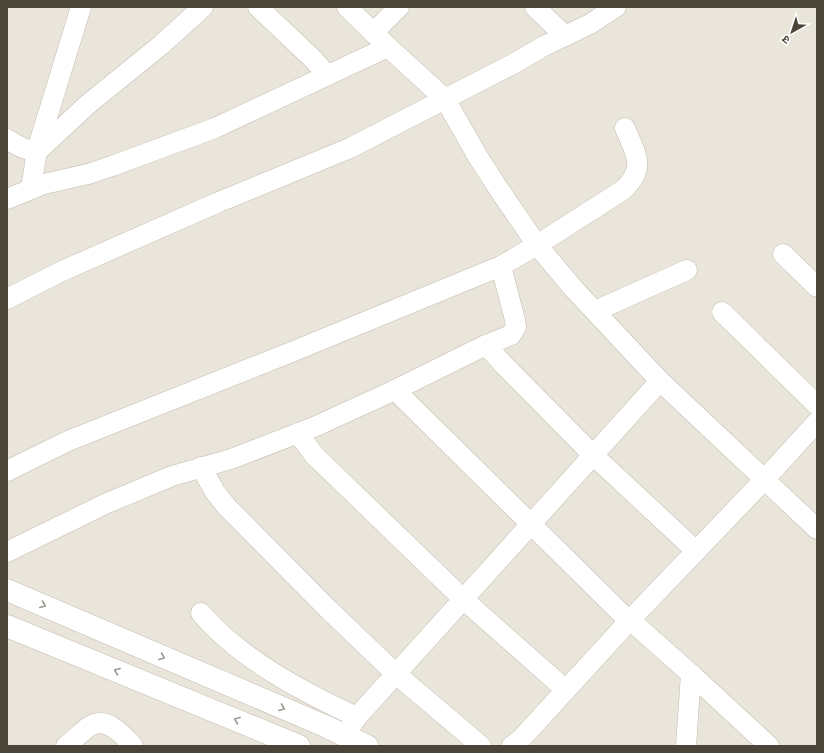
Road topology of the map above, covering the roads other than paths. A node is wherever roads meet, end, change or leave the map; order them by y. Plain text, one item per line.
1 (81, 7) edge
2 (203, 7) edge
3 (258, 7) edge
4 (347, 7) edge
5 (399, 7) edge
6 (535, 7) edge
7 (616, 7) edge
8 (373, 33) junction
9 (565, 36) junction
10 (388, 47) junction
11 (327, 75) junction
12 (445, 99) junction
13 (626, 128) dead end
14 (7, 139) edge
15 (37, 150) junction
16 (30, 189) junction
17 (7, 199) edge
18 (537, 246) junction
19 (783, 254) dead end
20 (501, 266) junction
21 (687, 270) dead end
22 (817, 287) edge
23 (7, 299) edge
24 (595, 311) junction
25 (722, 312) dead end
26 (486, 345) junction
27 (660, 381) junction
28 (395, 390) junction
29 (817, 405) edge
30 (817, 422) edge
31 (298, 433) junction
32 (593, 455) junction
33 (200, 467) junction
34 (7, 471) edge
35 (764, 480) junction
36 (531, 524) junction
37 (817, 529) edge
38 (696, 551) junction
39 (7, 552) edge
40 (7, 590) edge
41 (463, 599) junction
42 (201, 613) dead end
43 (629, 621) junction
44 (7, 626) edge
45 (396, 674) junction
46 (691, 674) junction
47 (566, 690) junction
48 (357, 717) junction
49 (345, 735) junction
50 (66, 746) edge
51 (133, 746) edge
52 (299, 746) edge
53 (367, 746) edge
54 (480, 746) edge
55 (512, 746) edge
56 (686, 746) edge
57 (769, 746) edge

1 - 15 street
2 - 15 street
3 - 11 street
4 - 8 street
5 - 8 street
6 - 9 street
7 - 9 street
8 - 10 street
9 - 12 street
10 - 11 street
10 - 12 street
11 - 16 street
12 - 18 street
12 - 23 street
13 - 18 street
14 - 15 street
15 - 16 street
16 - 17 street
18 - 20 street
18 - 24 street
19 - 22 street
20 - 26 street
20 - 34 street
21 - 24 street
24 - 27 street
25 - 29 street
26 - 28 street
26 - 32 street
27 - 32 street
27 - 35 street
28 - 31 street
28 - 36 street
30 - 35 street
31 - 33 street
31 - 41 street
32 - 36 street
32 - 38 street
33 - 39 street
33 - 45 street
35 - 37 street
35 - 38 street
36 - 41 street
36 - 43 street
38 - 43 street
40 -> 49 street
41 - 45 street
41 - 47 street
42 - 48 street
43 - 46 street
43 - 47 street
52 -> 44 street
45 - 48 street
45 - 54 street
46 - 56 street
46 - 57 street
47 - 55 street
48 - 49 street
49 - 53 street
50 - 51 street

